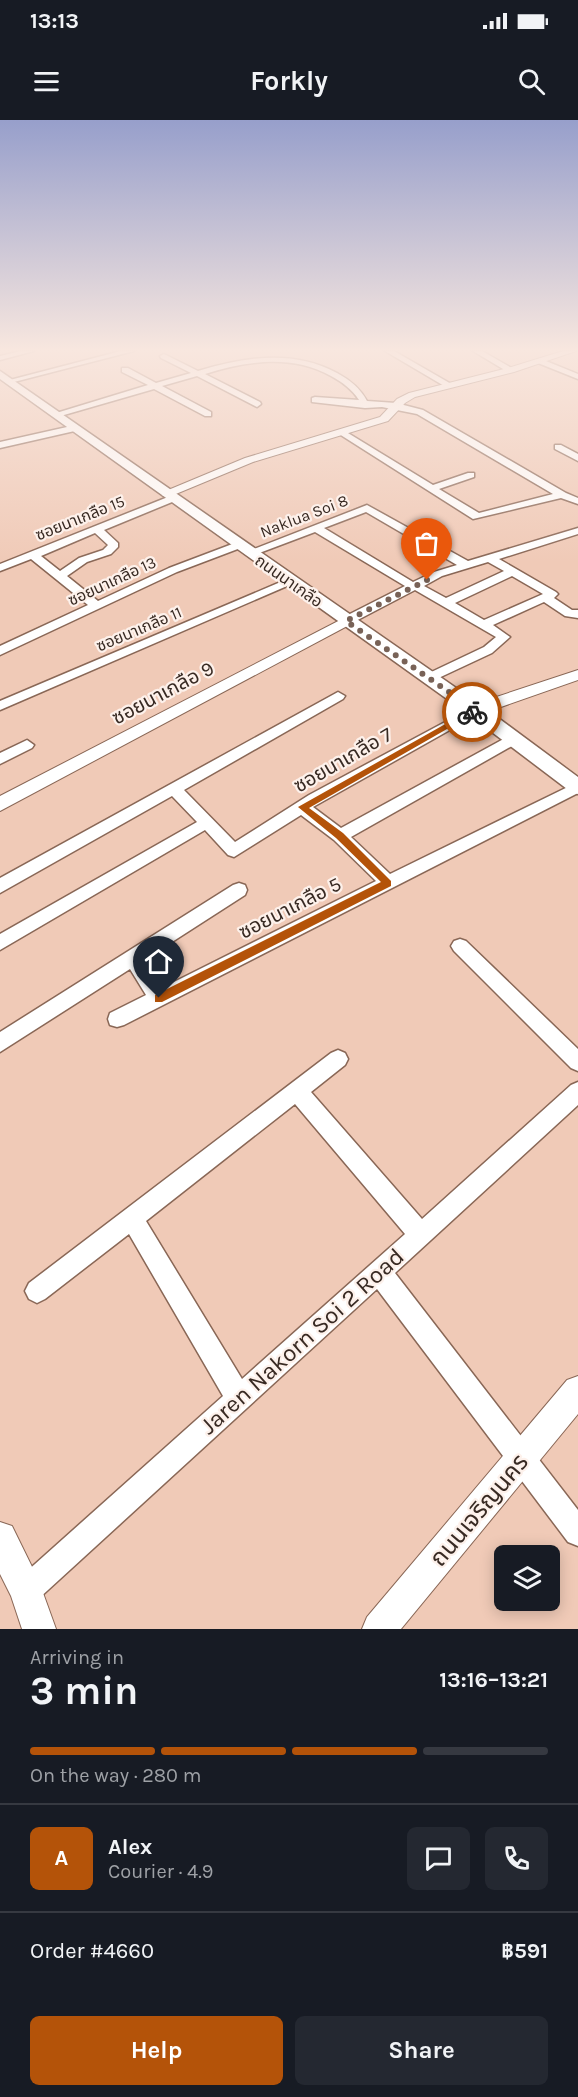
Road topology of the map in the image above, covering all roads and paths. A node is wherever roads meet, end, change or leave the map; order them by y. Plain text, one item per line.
1 (67, 421) edge
2 (376, 421) edge
3 (436, 421) edge
4 (76, 428) junction
5 (340, 432) junction
6 (0, 445) edge
7 (558, 447) dead end
8 (578, 458) edge
9 (471, 475) dead end
10 (430, 489) junction
11 (562, 495) junction
12 (170, 496) junction
13 (578, 501) edge
14 (316, 528) junction
15 (97, 529) junction
16 (578, 531) edge
17 (245, 549) junction
18 (70, 553) junction
19 (33, 555) junction
20 (489, 558) junction
21 (466, 565) junction
22 (0, 568) edge
23 (513, 571) junction
24 (60, 576) junction
25 (290, 581) junction
26 (414, 586) junction
27 (545, 597) junction
28 (446, 603) junction
29 (97, 606) junction
30 (578, 614) edge
31 (346, 621) junction
32 (486, 624) junction
33 (0, 651) edge
34 (578, 675) edge
35 (430, 678) junction
36 (338, 696) dead end
37 (0, 706) edge
38 (475, 710) junction
39 (514, 739) junction
40 (27, 745) dead end
41 (0, 759) edge
42 (578, 787) edge
43 (173, 788) junction
44 (0, 804) edge
45 (302, 807) junction
46 (198, 828) dead end
47 (340, 836) junction
48 (388, 883) junction
49 (0, 886) edge
50 (239, 890) dead end
51 (0, 943) edge
52 (460, 946) dead end
53 (133, 958) junction
54 (159, 998) junction
55 (117, 1019) dead end
56 (0, 1043) edge
57 (338, 1059) dead end
58 (578, 1062) edge
59 (297, 1091) junction
60 (578, 1092) edge
61 (132, 1218) junction
62 (420, 1234) junction
63 (379, 1272) junction
64 (38, 1290) dead end
65 (578, 1391) edge
66 (239, 1398) junction
67 (522, 1459) junction
68 (578, 1532) edge
69 (0, 1538) edge
70 (26, 1591) junction
71 (39, 1629) edge
72 (379, 1629) edge

1 - 4 main road, ถนนนาเกลือ
2 - 5 street
3 - 11 street
4 - 6 street
4 - 12 main road, ถนนนาเกลือ
5 - 10 street
5 - 12 street
7 - 8 street
9 - 10 street
10 - 11 street
11 - 13 street
12 - 15 street, ซอยนาเกลือ 15
12 - 17 main road, ถนนนาเกลือ
14 - 17 street, Naklua Soi 8
14 - 21 street, Naklua Soi 8
14 - 26 street
15 - 18 street, ซอยนาเกลือ 15
15 - 18 street
16 - 20 street
17 - 25 main road, ถนนนาเกลือ
17 - 29 street, ซอยนาเกลือ 13
18 - 19 street, ซอยนาเกลือ 15
18 - 24 street
19 - 22 street, ซอยนาเกลือ 15
19 - 24 street
20 - 21 street
20 - 23 street
21 - 26 street
23 - 27 street
23 - 28 street
24 - 29 street
25 - 31 main road, ถนนนาเกลือ
25 - 37 street, ซอยนาเกลือ 11
26 - 28 street
26 - 31 street
27 - 30 street
27 - 32 street
28 - 32 street
29 - 33 street, ซอยนาเกลือ 13
31 - 35 main road, ถนนนาเกลือ
31 - 44 street, ซอยนาเกลือ 9
32 - 35 street
34 - 38 street
35 - 38 main road, ถนนนาเกลือ
36 - 43 street
38 - 39 main road, ถนนนาเกลือ
38 - 45 street, ซอยนาเกลือ 7
39 - 42 main road, ถนนนาเกลือ
39 - 47 street
40 - 41 street
42 - 48 street, ซอยนาเกลือ 5
43 - 45 street, ซอยนาเกลือ 7
43 - 49 street
45 - 47 street
46 - 51 street
47 - 48 street
48 - 54 street, ซอยนาเกลือ 5
50 - 53 street
52 - 58 street
53 - 54 street
53 - 56 street
54 - 55 street, ซอยนาเกลือ 5
57 - 59 street
59 - 61 street
59 - 62 street
60 - 62 street, Jaren Nakorn Soi 2 Road
61 - 64 street
61 - 66 street
62 - 63 street, Jaren Nakorn Soi 2 Road
63 - 66 street, Jaren Nakorn Soi 2 Road
63 - 67 street
65 - 67 street, ถนนเจริญนคร
66 - 70 street, Jaren Nakorn Soi 2 Road
67 - 68 street
67 - 72 street, ถนนเจริญนคร
69 - 70 street
70 - 71 street

